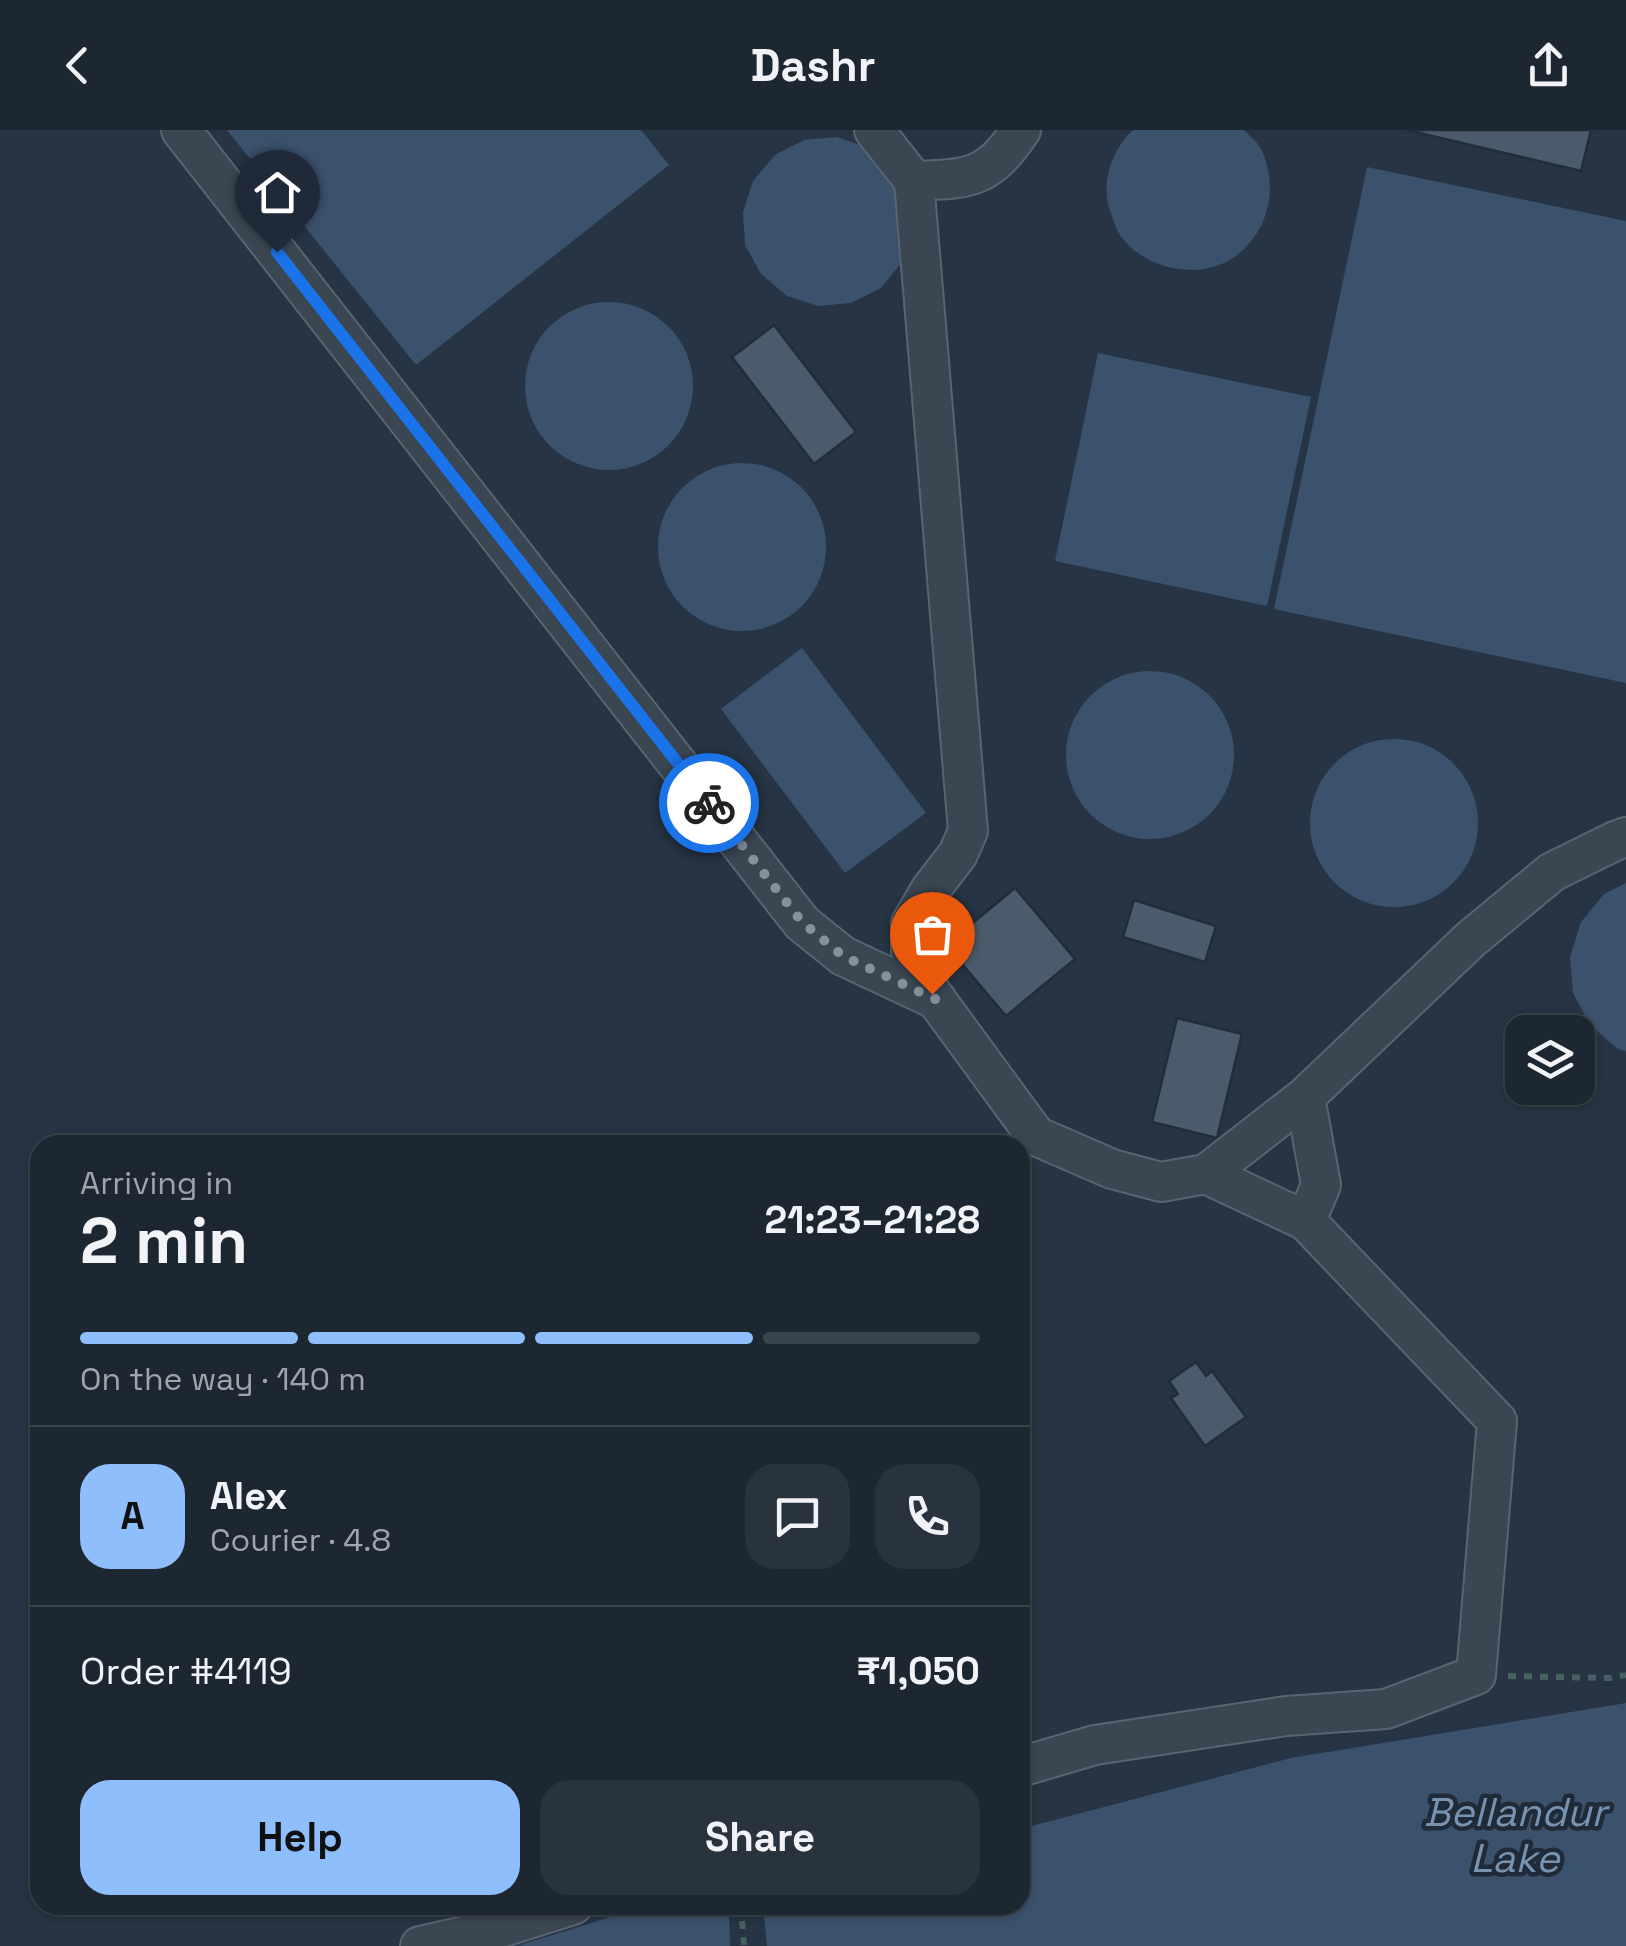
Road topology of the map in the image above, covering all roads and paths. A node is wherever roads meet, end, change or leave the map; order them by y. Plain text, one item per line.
1 (181, 130) edge
2 (874, 130) edge
3 (1020, 130) edge
4 (914, 181) junction
5 (1626, 838) edge
6 (937, 1000) junction
7 (1305, 1097) junction
8 (1206, 1174) junction
9 (1306, 1222) junction
10 (1626, 1674) edge
11 (1476, 1675) junction
12 (1030, 1764) edge
13 (541, 1915) edge
14 (741, 1915) edge
15 (420, 1946) edge
16 (744, 1946) edge

1 - 6 lane
2 - 4 lane
3 - 4 lane
4 - 6 lane
5 - 7 lane
6 - 8 lane
7 - 8 lane
7 - 9 lane
8 - 9 lane
9 - 11 lane
10 - 11 path
11 - 12 lane
13 - 15 lane
14 - 16 path

